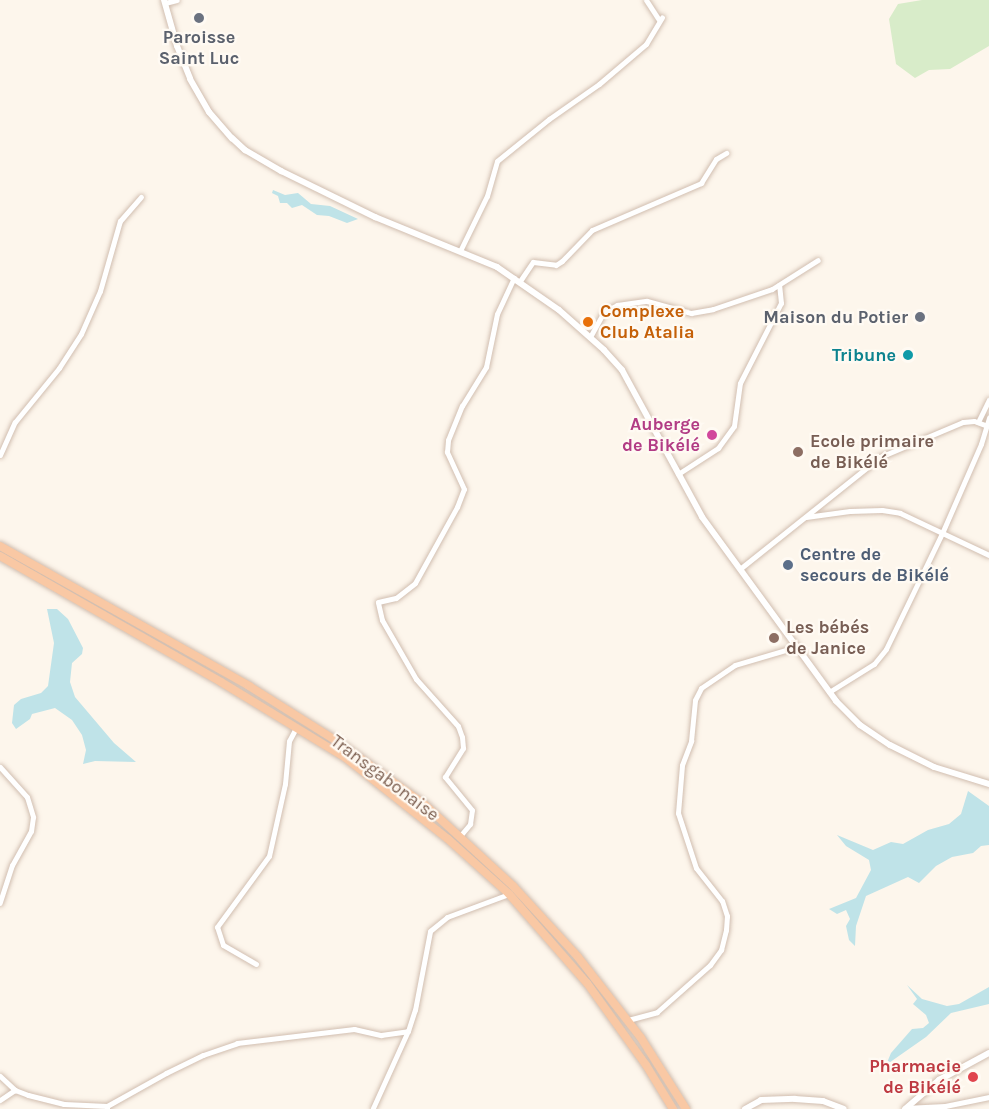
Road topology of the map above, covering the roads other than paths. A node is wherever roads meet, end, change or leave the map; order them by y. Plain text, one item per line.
1 (177, 0) edge
2 (646, 0) edge
3 (165, 1) edge
4 (726, 153) dead end
5 (141, 197) dead end
6 (460, 251) junction
7 (818, 260) dead end
8 (517, 279) junction
9 (779, 285) junction
10 (590, 337) junction
11 (989, 399) edge
12 (989, 417) edge
13 (978, 422) junction
14 (985, 425) junction
15 (0, 455) edge
16 (678, 474) junction
17 (804, 517) junction
18 (943, 531) junction
19 (0, 546) edge
20 (989, 555) edge
21 (0, 556) edge
22 (741, 568) junction
23 (796, 648) junction
24 (829, 692) junction
25 (296, 728) junction
26 (0, 767) edge
27 (989, 784) edge
28 (460, 836) junction
29 (509, 894) junction
30 (0, 903) edge
31 (256, 964) dead end
32 (628, 1020) junction
33 (408, 1031) junction
34 (989, 1053) edge
35 (0, 1076) edge
36 (15, 1090) junction
37 (989, 1098) edge
38 (0, 1100) edge
39 (965, 1102) junction
40 (107, 1107) edge
41 (373, 1108) edge
42 (670, 1108) edge
43 (686, 1109) edge
44 (746, 1109) edge
45 (844, 1109) edge
46 (905, 1109) edge
47 (966, 1109) edge

1 - 3 street
2 - 6 street
3 - 6 street
4 - 8 street
5 - 15 street
6 - 8 street
7 - 9 street
8 - 10 street
8 - 28 street
9 - 10 street
9 - 16 street
10 - 16 street
11 - 13 street
12 - 14 street
13 - 14 street
13 - 17 street
14 - 18 street
16 - 22 street
17 - 18 street
17 - 22 street
18 - 20 street
18 - 24 street
19 - 28 highway, Transgabonaise
21 - 25 highway, Transgabonaise
22 - 23 street
23 - 24 street
23 - 32 street
24 - 27 street
25 - 29 highway, Transgabonaise
25 - 31 street
26 - 30 street
28 - 32 highway, Transgabonaise
29 - 33 street
29 - 42 highway, Transgabonaise
32 - 43 highway, Transgabonaise
33 - 40 street
33 - 41 street
34 - 46 street
35 - 36 street
36 - 38 street
36 - 40 street
37 - 39 street
39 - 46 street
39 - 47 street
44 - 45 street

